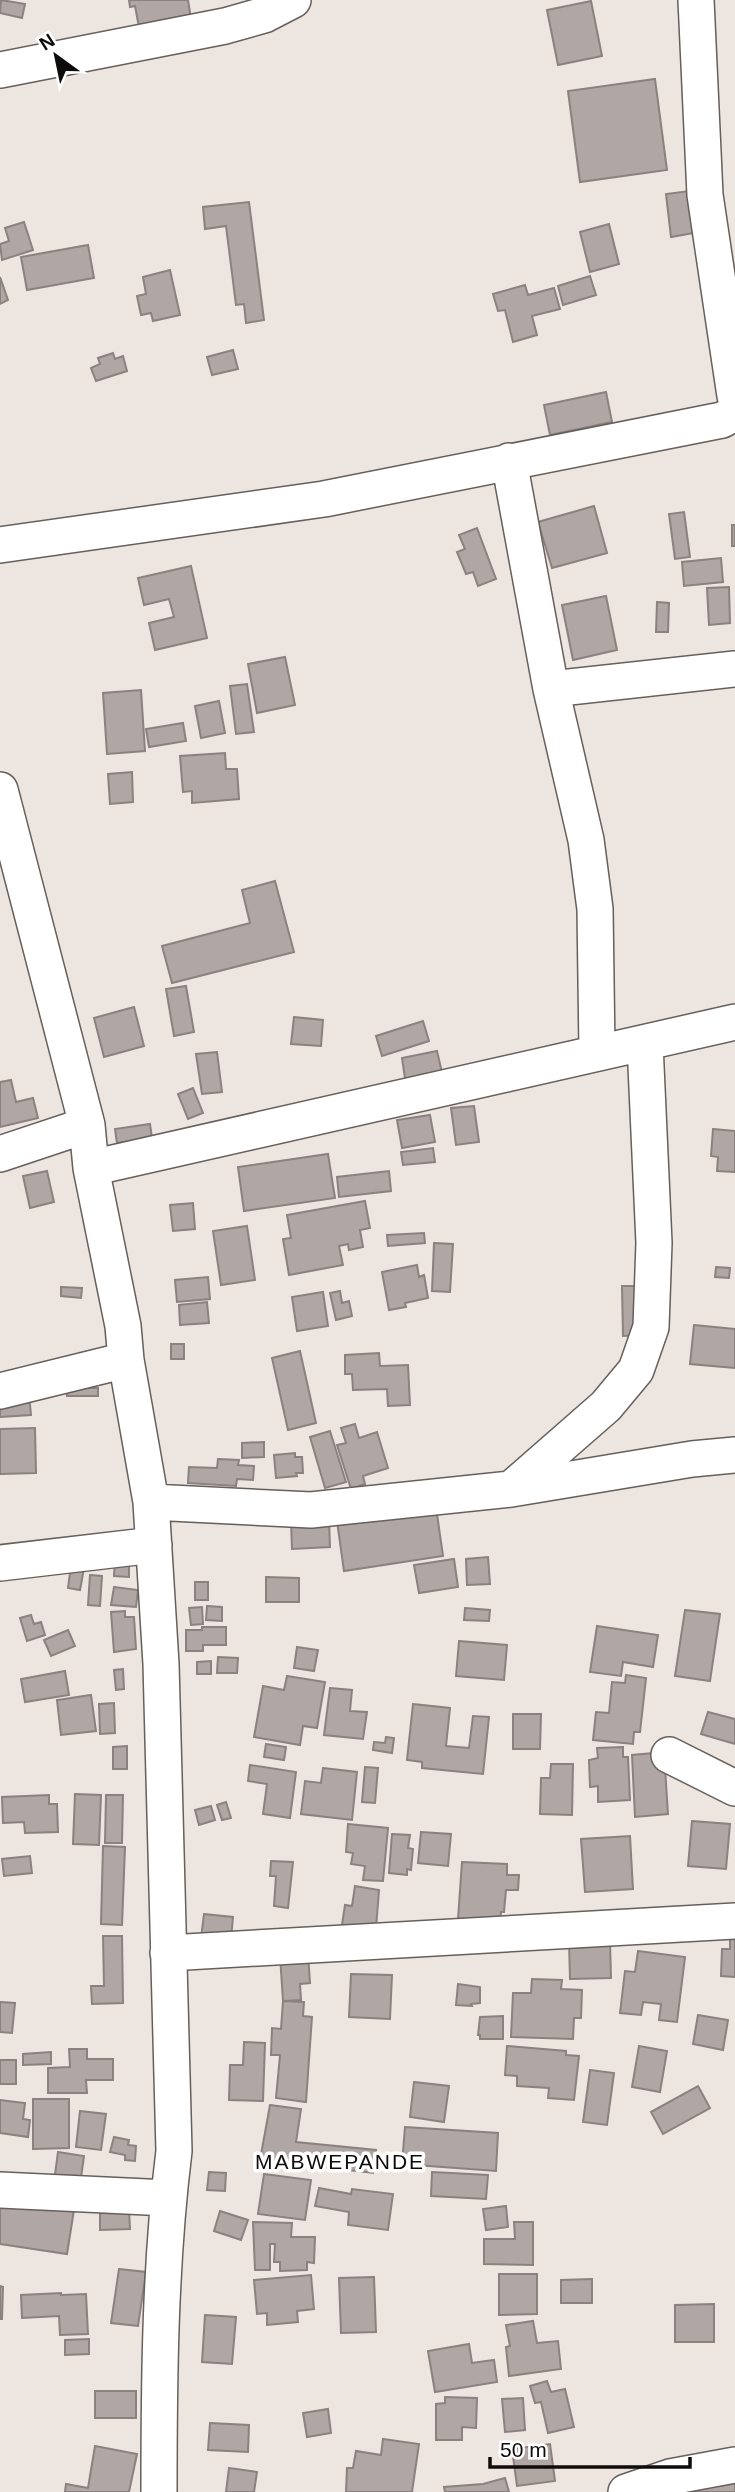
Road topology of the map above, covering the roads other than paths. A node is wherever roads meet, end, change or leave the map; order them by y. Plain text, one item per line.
1 (293, 0) edge
2 (696, 0) edge
3 (0, 70) edge
4 (735, 396) edge
5 (735, 408) edge
6 (509, 461) junction
7 (0, 545) edge
8 (735, 669) edge
9 (551, 689) junction
10 (0, 790) edge
11 (735, 1022) edge
12 (645, 1044) junction
13 (597, 1051) junction
14 (87, 1125) junction
15 (0, 1154) edge
16 (91, 1168) junction
17 (126, 1360) junction
18 (0, 1391) edge
19 (735, 1455) edge
20 (511, 1489) junction
21 (151, 1502) junction
22 (154, 1545) junction
23 (0, 1563) edge
24 (669, 1755) dead end
25 (735, 1788) edge
26 (735, 1921) edge
27 (168, 1953) junction
28 (0, 2190) edge
29 (168, 2198) junction
30 (735, 2465) edge
31 (159, 2492) edge
32 (626, 2492) edge

1 - 3 street
2 - 4 street
5 - 6 street
6 - 7 street
6 - 9 street
8 - 9 street
9 - 13 street
10 - 14 street
11 - 12 street
12 - 13 street
12 - 20 street
13 - 16 street
14 - 15 street
14 - 16 street
16 - 17 street
17 - 18 street
17 - 21 street
19 - 20 street
20 - 21 street
21 - 22 street
22 - 23 street
22 - 27 street
24 - 25 street
26 - 27 street
27 - 29 street
28 - 29 street
29 - 31 street
30 - 32 street

